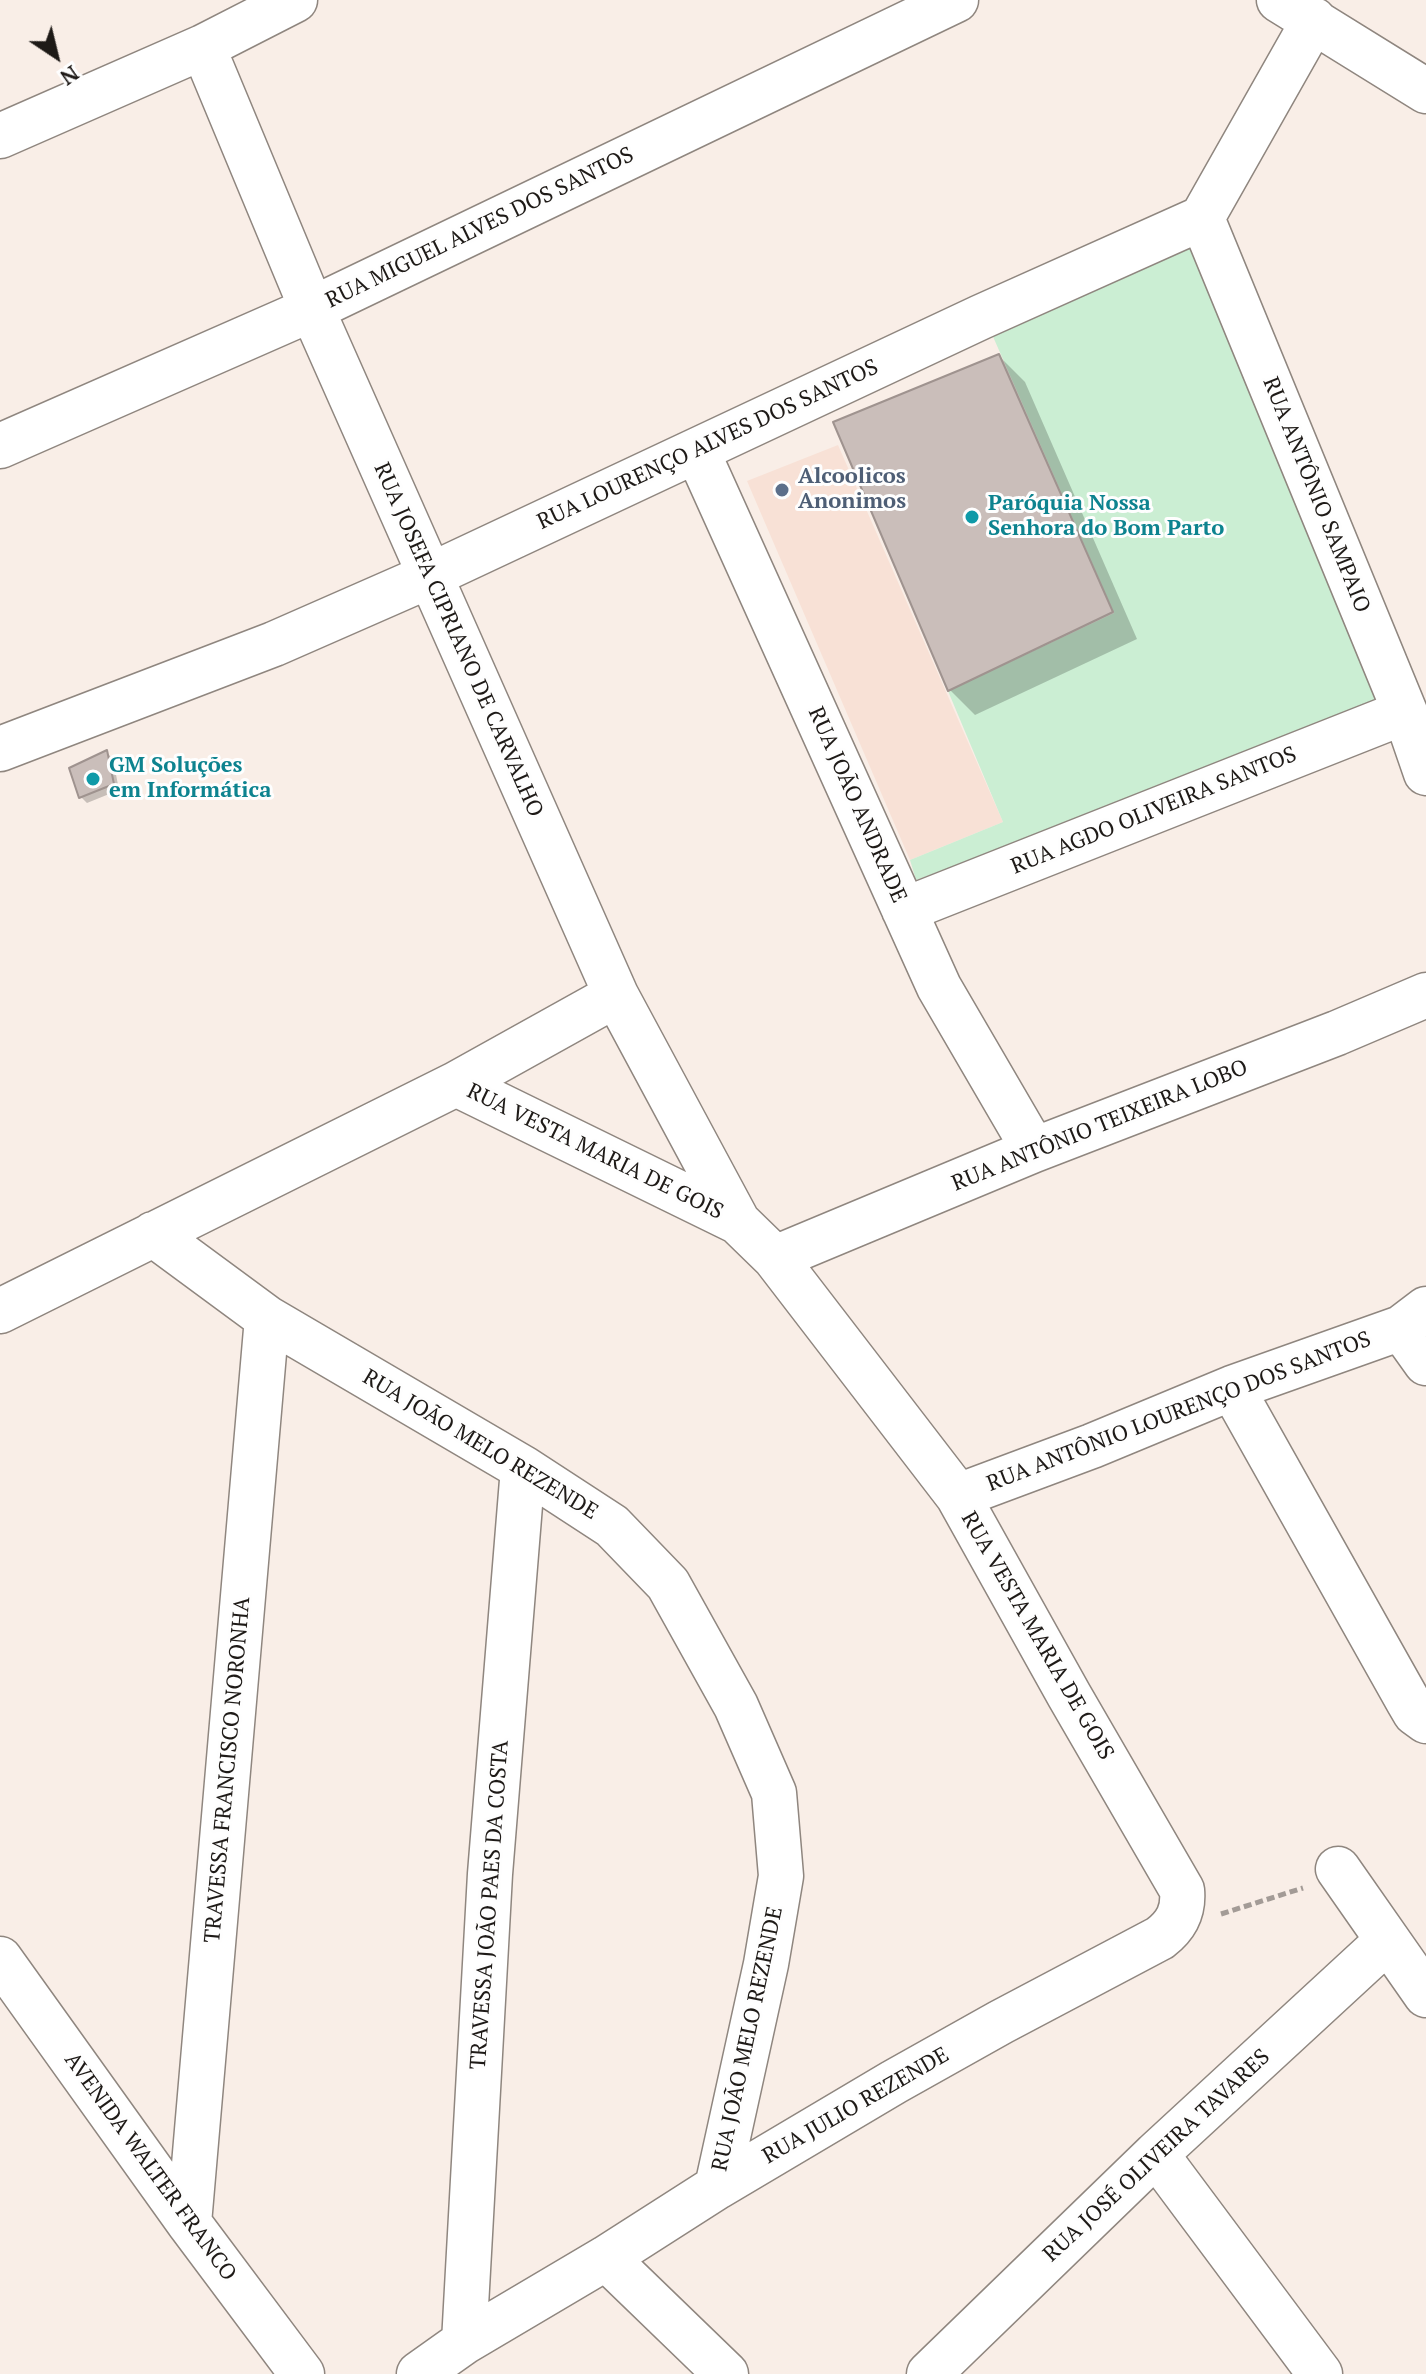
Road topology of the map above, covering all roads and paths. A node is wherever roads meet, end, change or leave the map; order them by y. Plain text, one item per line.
1 (295, 0) edge
2 (956, 0) edge
3 (1297, 10) edge
4 (203, 47) junction
5 (1426, 91) edge
6 (0, 136) edge
7 (1202, 218) junction
8 (312, 309) junction
9 (0, 446) edge
10 (697, 451) junction
11 (429, 576) junction
12 (1405, 712) junction
13 (0, 749) edge
14 (1426, 773) edge
15 (904, 910) junction
16 (616, 995) junction
17 (1426, 995) edge
18 (456, 1084) junction
19 (1034, 1150) junction
20 (738, 1222) junction
21 (153, 1234) junction
22 (775, 1258) junction
23 (0, 1311) edge
24 (267, 1318) junction
25 (1413, 1318) edge
26 (1426, 1363) edge
27 (1232, 1388) junction
28 (523, 1468) junction
29 (958, 1496) junction
30 (1426, 1721) edge
31 (1340, 1872) joint
32 (1170, 1931) junction
33 (1387, 1941) junction
34 (0, 1959) edge
35 (1426, 1995) edge
36 (1156, 2154) junction
37 (717, 2187) junction
38 (189, 2223) junction
39 (606, 2258) junction
40 (464, 2342) junction
41 (302, 2374) edge
42 (419, 2374) edge
43 (726, 2374) edge
44 (929, 2374) edge
45 (1320, 2374) edge

1 - 4 street
2 - 8 street, RUA MIGUEL ALVES DOS SANTOS
3 - 5 street
3 - 7 street
4 - 6 street
4 - 8 street, RUA JOSEFA CIPRIANO DE CARVALHO
7 - 10 street, RUA LOURENÇO ALVES DOS SANTOS
7 - 12 street, RUA ANTÔNIO SAMPAIO
8 - 9 street, RUA MIGUEL ALVES DOS SANTOS
8 - 11 street, RUA JOSEFA CIPRIANO DE CARVALHO
10 - 11 street, RUA LOURENÇO ALVES DOS SANTOS
10 - 15 street, RUA JOÃO ANDRADE
11 - 13 street, RUA LOURENÇO ALVES DOS SANTOS
11 - 16 street, RUA JOSEFA CIPRIANO DE CARVALHO
12 - 14 street, RUA ANTÔNIO SAMPAIO
12 - 15 street, RUA AGDO OLIVEIRA SANTOS
15 - 19 street, RUA JOÃO ANDRADE
16 - 18 street
16 - 20 street, RUA JOSEFA CIPRIANO DE CARVALHO
17 - 19 street, RUA ANTÔNIO TEIXEIRA LOBO
18 - 20 street, RUA VESTA MARIA DE GOIS
18 - 21 street, RUA VESTA MARIA DE GOIS
19 - 22 street, RUA ANTÔNIO TEIXEIRA LOBO
20 - 22 street, RUA VESTA MARIA DE GOIS
21 - 23 street, RUA VESTA MARIA DE GOIS
21 - 24 street, RUA JOÃO MELO REZENDE
22 - 29 street, RUA VESTA MARIA DE GOIS
24 - 28 street, RUA JOÃO MELO REZENDE
24 - 38 street, TRAVESSA FRANCISCO NORONHA
25 - 26 street
25 - 27 street, RUA ANTÔNIO LOURENÇO DOS SANTOS
27 - 29 street, RUA ANTÔNIO LOURENÇO DOS SANTOS
27 - 30 street
28 - 37 street, RUA JOÃO MELO REZENDE
28 - 40 street, TRAVESSA JOÃO PAES DA COSTA
29 - 32 street, RUA VESTA MARIA DE GOIS
31 - 32 path
31 - 33 street
32 - 37 street, RUA JULIO REZENDE
33 - 35 street
33 - 36 street, RUA JOSÉ OLIVEIRA TAVARES
34 - 38 street, AVENIDA WALTER FRANCO
36 - 44 street, RUA JOSÉ OLIVEIRA TAVARES
36 - 45 street
37 - 39 street, RUA JULIO REZENDE
38 - 41 street, AVENIDA WALTER FRANCO
39 - 40 street, RUA JULIO REZENDE
39 - 43 street
40 - 42 street, RUA JULIO REZENDE

